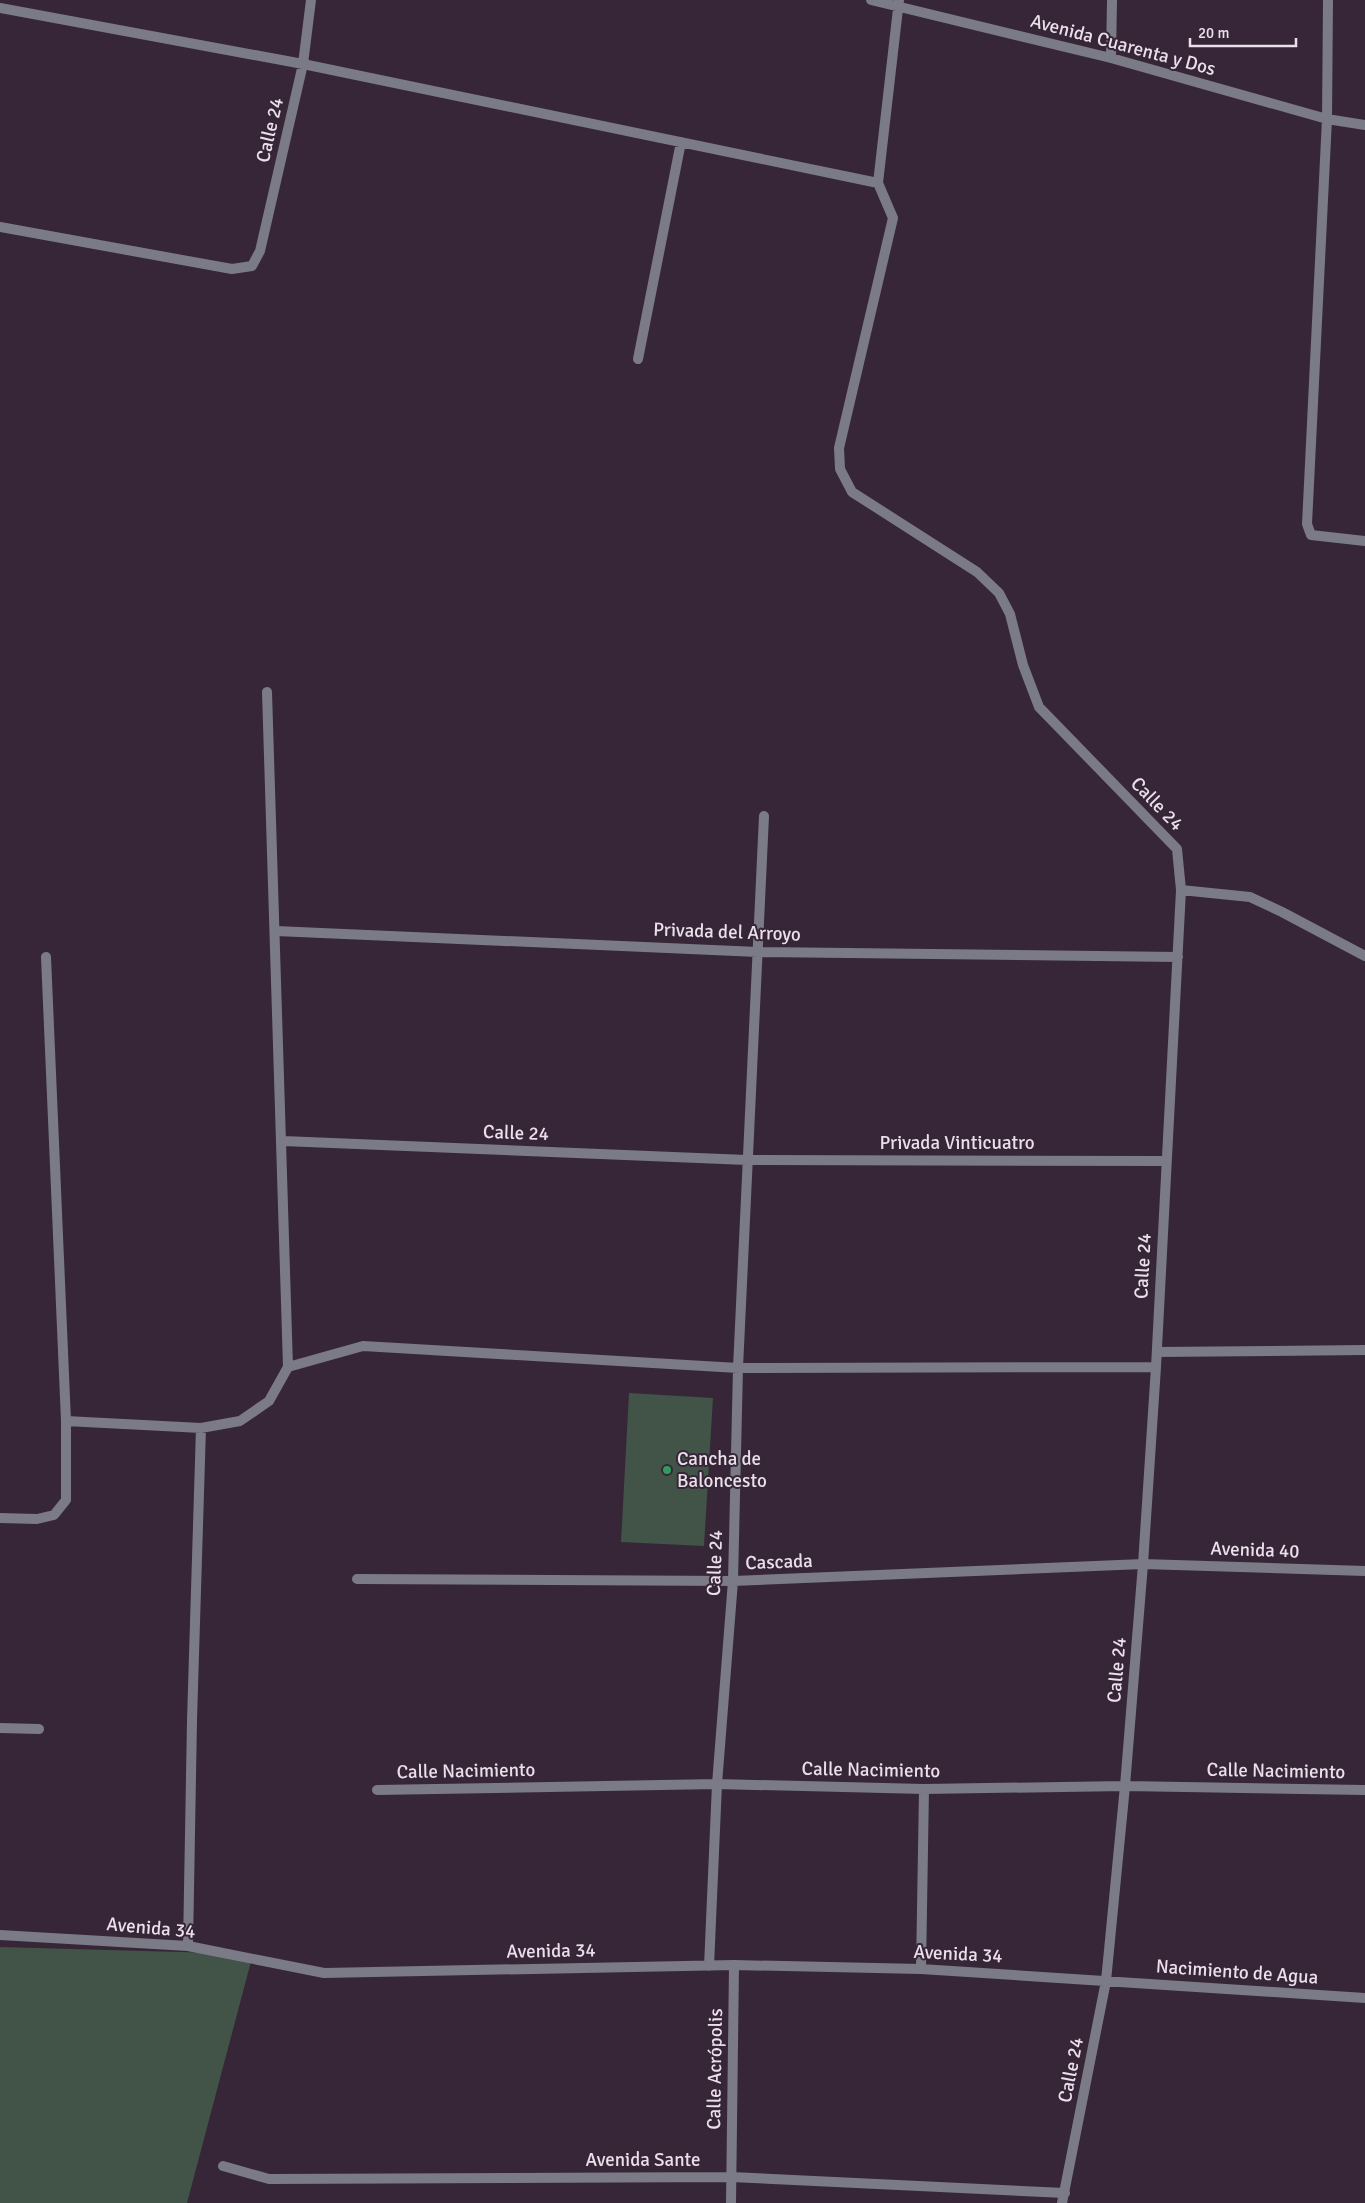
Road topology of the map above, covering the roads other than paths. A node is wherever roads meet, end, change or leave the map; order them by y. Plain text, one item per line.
1 (311, 0) edge
2 (871, 0) edge
3 (1112, 0) edge
4 (1328, 0) edge
5 (898, 3) edge
6 (0, 8) edge
7 (1111, 58) junction
8 (303, 64) junction
9 (1327, 119) junction
10 (1365, 125) edge
11 (680, 142) junction
12 (878, 183) junction
13 (0, 227) edge
14 (638, 358) dead end
15 (1365, 541) edge
16 (267, 692) dead end
17 (764, 816) dead end
18 (1182, 890) junction
19 (276, 931) junction
20 (758, 952) junction
21 (1365, 956) edge
22 (46, 957) dead end
23 (1178, 957) junction
24 (283, 1141) junction
25 (747, 1160) junction
26 (1166, 1161) junction
27 (1365, 1350) edge
28 (1157, 1352) junction
29 (288, 1366) junction
30 (1156, 1367) junction
31 (738, 1368) junction
32 (66, 1421) junction
33 (201, 1428) junction
34 (0, 1518) edge
35 (1143, 1564) junction
36 (1365, 1571) edge
37 (357, 1579) dead end
38 (733, 1581) junction
39 (0, 1728) edge
40 (39, 1729) dead end
41 (717, 1784) junction
42 (1125, 1786) junction
43 (924, 1789) junction
44 (377, 1790) dead end
45 (1365, 1790) edge
46 (0, 1935) edge
47 (188, 1946) junction
48 (734, 1965) junction
49 (710, 1966) junction
50 (921, 1969) junction
51 (1106, 1981) junction
52 (1365, 1998) edge
53 (223, 2166) dead end
54 (731, 2177) junction
55 (1063, 2198) edge
56 (731, 2203) edge

1 - 8 street, Calle 24
2 - 5 street, Avenida Cuarenta y Dos
3 - 7 street
4 - 9 street
5 - 7 street, Avenida Cuarenta y Dos
5 - 12 street
6 - 8 street
7 - 9 street, Avenida Cuarenta y Dos
8 - 11 street
8 - 13 street, Calle 24
9 - 10 street, Avenida Cuarenta y Dos
9 - 15 street
11 - 12 street
11 - 14 street
12 - 18 street, Calle 24
16 - 19 street
17 - 20 street, Calle 24
18 - 21 street
18 - 23 street, Calle 24
19 - 20 street, Privada del Arroyo
19 - 24 street
20 - 23 street, Privada del Arroyo
20 - 25 street, Calle 24
22 - 32 street
23 - 26 street, Calle 24
24 - 25 street, Calle 24
24 - 29 street
25 - 26 street, Privada Vinticuatro
25 - 31 street, Calle 24
26 - 28 street, Calle 24
27 - 28 street
28 - 30 street, Calle 24
29 - 31 street
29 - 33 street
30 - 31 street
30 - 35 street, Calle 24
31 - 38 street, Calle 24
32 - 33 street
32 - 34 street
33 - 47 street
35 - 36 street, Avenida 40
35 - 38 street, Cascada
35 - 42 street, Calle 24
37 - 38 street, Cascada
38 - 41 street, Calle 24
39 - 40 street
41 - 43 street, Calle Nacimiento
41 - 44 street, Calle Nacimiento
41 - 49 street, Calle 24
42 - 43 street, Calle Nacimiento
42 - 45 street, Calle Nacimiento
42 - 51 street, Calle 24
43 - 50 street
46 - 47 street, Avenida 34
47 - 49 street, Avenida 34
48 - 49 street, Avenida 34
48 - 50 street, Avenida 34
48 - 54 street, Calle Acrópolis
50 - 51 street, Avenida 34
51 - 52 street, Nacimiento de Agua
51 - 55 street, Calle 24
53 - 54 street, Avenida Sante
54 - 55 street, Avenida Sante
54 - 56 street, Calle Acrópolis

